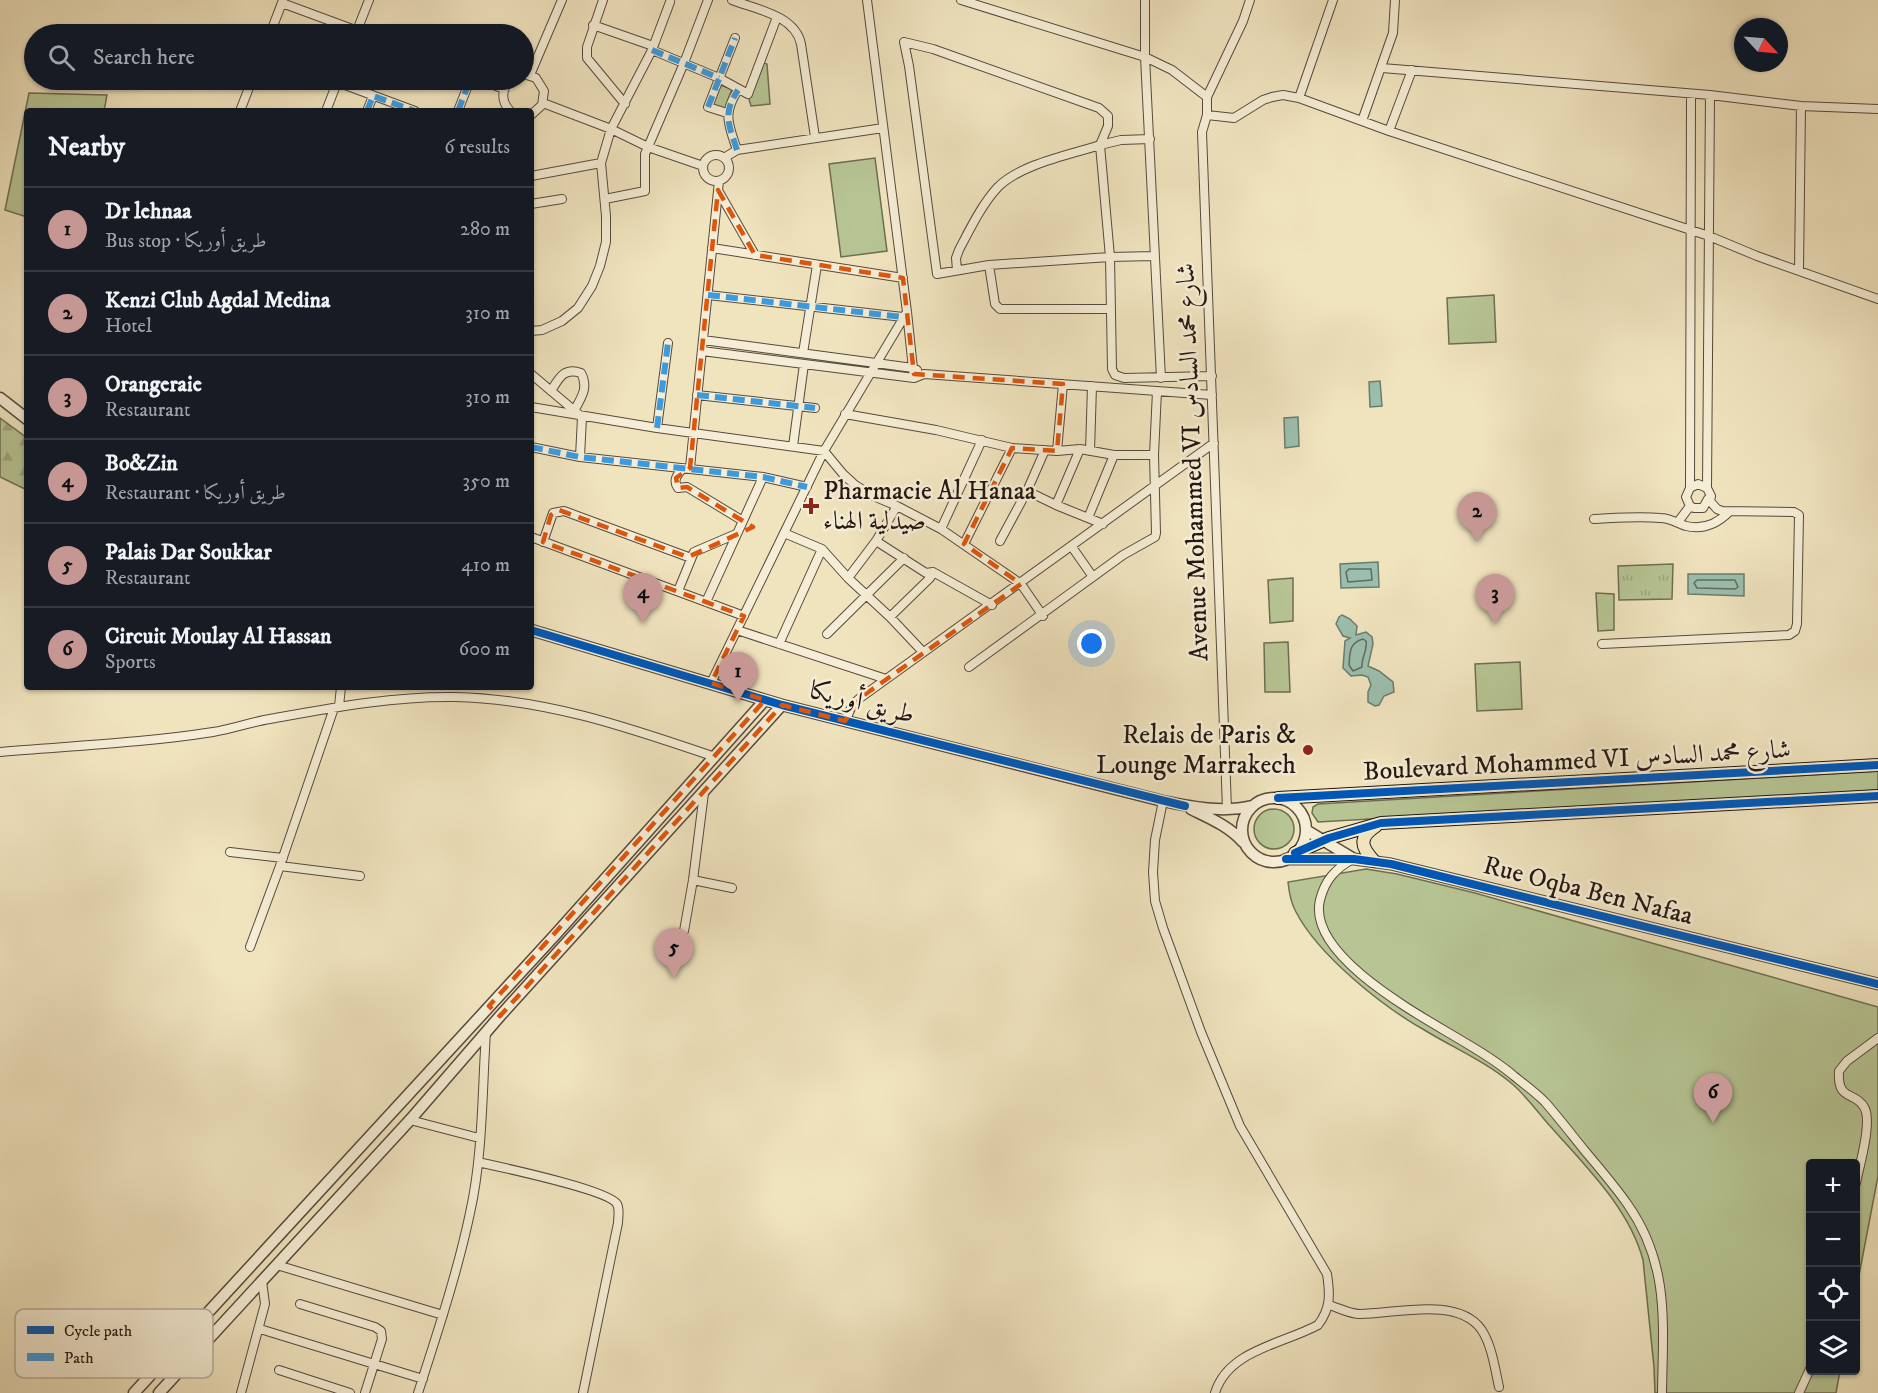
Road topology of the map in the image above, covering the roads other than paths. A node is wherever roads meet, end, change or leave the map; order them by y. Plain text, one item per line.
1 (369, 0) edge
2 (562, 0) edge
3 (603, 0) edge
4 (708, 0) edge
5 (732, 0) edge
6 (867, 0) edge
7 (961, 0) edge
8 (1145, 0) edge
9 (1250, 0) edge
10 (1333, 0) edge
11 (1395, 0) edge
12 (282, 1) edge
13 (670, 2) dead end
14 (777, 17) junction
15 (274, 24) edge
16 (335, 24) edge
17 (360, 24) edge
18 (593, 25) junction
19 (735, 38) dead end
20 (652, 48) junction
21 (1145, 57) junction
22 (534, 60) edge
23 (684, 63) junction
24 (1382, 68) junction
25 (1412, 70) junction
26 (534, 78) edge
27 (719, 78) junction
28 (248, 90) edge
29 (334, 90) edge
30 (359, 90) edge
31 (466, 90) edge
32 (504, 90) edge
33 (738, 90) junction
34 (1691, 94) junction
35 (1710, 95) junction
36 (373, 96) junction
37 (1207, 97) junction
38 (1299, 98) junction
39 (543, 103) junction
40 (625, 104) junction
41 (1801, 106) junction
42 (241, 108) edge
43 (327, 108) edge
44 (368, 108) edge
45 (404, 108) edge
46 (459, 108) edge
47 (508, 108) edge
48 (1878, 109) edge
49 (534, 113) edge
50 (727, 113) junction
51 (1208, 115) junction
52 (1362, 121) junction
53 (884, 128) junction
54 (611, 129) junction
55 (1389, 131) junction
56 (815, 137) junction
57 (1150, 139) junction
58 (1100, 145) junction
59 (648, 147) junction
60 (737, 150) junction
61 (724, 158) junction
62 (602, 163) junction
63 (704, 166) junction
64 (534, 175) edge
65 (719, 181) junction
66 (718, 190) junction
67 (562, 199) dead end
68 (605, 199) junction
69 (534, 204) edge
70 (1692, 231) junction
71 (1709, 236) junction
72 (712, 248) junction
73 (755, 255) junction
74 (1154, 256) junction
75 (1110, 257) junction
76 (817, 265) junction
77 (989, 265) junction
78 (957, 270) junction
79 (1799, 271) junction
80 (903, 278) junction
81 (708, 295) junction
82 (1878, 299) edge
83 (810, 307) junction
84 (1111, 309) junction
85 (905, 315) junction
86 (534, 331) edge
87 (703, 340) junction
88 (668, 343) dead end
89 (702, 351) junction
90 (803, 353) junction
91 (875, 363) junction
92 (804, 364) junction
93 (914, 368) junction
94 (870, 372) junction
95 (924, 375) junction
96 (1212, 376) junction
97 (534, 377) edge
98 (914, 378) junction
99 (1161, 378) junction
100 (1690, 379) junction
101 (1707, 379) junction
102 (1063, 384) junction
103 (1092, 386) junction
104 (551, 391) junction
105 (1157, 391) junction
106 (697, 395) junction
107 (1212, 395) junction
108 (0, 398) edge
109 (798, 405) junction
110 (534, 408) edge
111 (815, 408) dead end
112 (574, 411) junction
113 (845, 414) junction
114 (582, 417) junction
115 (24, 418) edge
116 (657, 428) junction
117 (693, 433) junction
118 (982, 440) junction
119 (1214, 443) junction
120 (793, 446) junction
121 (534, 448) edge
122 (1012, 448) junction
123 (1080, 449) junction
124 (825, 450) junction
125 (1045, 450) junction
126 (1057, 451) junction
127 (1090, 451) junction
128 (1114, 455) junction
129 (1154, 455) junction
130 (580, 457) junction
131 (686, 468) junction
132 (763, 477) junction
133 (1155, 486) junction
134 (807, 488) junction
135 (1690, 488) junction
136 (1707, 488) junction
137 (1027, 491) junction
138 (1708, 499) junction
139 (1056, 505) junction
140 (897, 506) junction
141 (1690, 506) junction
142 (1729, 512) junction
143 (1088, 518) junction
144 (1594, 519) dead end
145 (743, 521) junction
146 (1678, 522) junction
147 (1103, 524) junction
148 (941, 529) junction
149 (784, 533) junction
150 (736, 534) junction
151 (534, 538) edge
152 (876, 541) junction
153 (1000, 541) dead end
154 (543, 542) junction
155 (963, 544) junction
156 (1072, 547) junction
157 (822, 549) junction
158 (691, 558) junction
159 (904, 558) junction
160 (933, 572) junction
161 (1093, 577) junction
162 (848, 578) junction
163 (1021, 584) junction
164 (678, 591) junction
165 (867, 596) junction
166 (706, 602) junction
167 (992, 605) junction
168 (744, 616) junction
169 (1042, 616) junction
170 (890, 617) junction
171 (737, 630) junction
172 (534, 631) edge
173 (827, 634) dead end
174 (779, 644) junction
175 (1602, 644) dead end
176 (923, 652) junction
177 (969, 667) dead end
178 (886, 679) junction
179 (711, 683) junction
180 (340, 690) edge
181 (765, 700) junction
182 (782, 705) junction
183 (336, 707) junction
184 (845, 721) junction
185 (0, 752) edge
186 (715, 757) junction
187 (1878, 765) edge
188 (704, 793) junction
189 (1878, 796) edge
190 (1278, 798) junction
191 (1163, 801) junction
192 (1185, 806) junction
193 (1252, 806) junction
194 (1227, 809) junction
195 (1381, 823) junction
196 (1306, 830) junction
197 (1323, 841) junction
198 (1246, 845) junction
199 (230, 852) dead end
200 (1290, 856) junction
201 (1354, 859) junction
202 (1374, 861) junction
203 (281, 862) junction
204 (360, 876) dead end
205 (693, 880) junction
206 (732, 888) dead end
207 (684, 931) dead end
208 (250, 946) dead end
209 (1878, 984) edge
210 (489, 1006) junction
211 (500, 1017) junction
212 (475, 1022) junction
213 (486, 1032) junction
214 (1878, 1038) edge
215 (410, 1120) junction
216 (479, 1138) junction
217 (478, 1162) junction
218 (1860, 1164) edge
219 (278, 1265) junction
220 (262, 1281) junction
221 (300, 1304) dead end
222 (1329, 1305) junction
223 (211, 1309) edge
224 (443, 1315) junction
225 (260, 1329) junction
226 (213, 1334) edge
227 (374, 1364) junction
228 (279, 1370) dead end
229 (1807, 1375) edge
230 (148, 1378) edge
231 (173, 1378) edge
232 (423, 1379) junction
233 (1499, 1387) dead end
234 (134, 1393) edge
235 (159, 1393) edge
236 (241, 1393) edge
237 (350, 1393) edge
238 (365, 1393) edge
239 (418, 1393) edge
240 (584, 1393) edge
241 (1215, 1393) edge
242 (1662, 1393) edge
243 (1799, 1393) edge

1 - 17 street
2 - 22 street
3 - 18 street
4 - 23 street
5 - 14 street
6 - 53 street
7 - 21 street
8 - 21 street
9 - 37 street
10 - 38 street
11 - 24 street
12 - 15 street
12 - 16 street
13 - 20 street
14 - 33 street
14 - 56 street
18 - 20 street
18 - 40 street
19 - 27 street
20 - 23 street
20 - 40 street
21 - 37 street
21 - 57 street
23 - 27 street
23 - 59 street
24 - 25 street
24 - 52 street
25 - 34 street
25 - 55 street
26 - 39 street
27 - 33 street
27 - 50 street
28 - 42 street
29 - 43 street
30 - 36 street
31 - 46 street
32 - 47 street
33 - 50 street
34 - 35 street
34 - 70 street
35 - 41 street
35 - 71 street
36 - 44 street
36 - 45 street
37 - 51 street, Avenue Mohammed VI شارع محمد السادس
38 - 51 street
38 - 52 street
39 - 49 street
39 - 54 street
40 - 54 street
41 - 48 street
41 - 79 street
50 - 60 street
51 - 96 street, Avenue Mohammed VI شارع محمد السادس
52 - 55 street
53 - 56 street
53 - 80 street
54 - 59 street
54 - 62 street
55 - 70 street
56 - 60 street
57 - 58 street
57 - 74 street
58 - 75 street
58 - 78 street
58 - 78 street
59 - 63 street
59 - 68 street
60 - 61 street
61 - 63 street
61 - 65 street
62 - 64 street
62 - 68 street
63 - 65 street
65 - 66 street
66 - 72 street
66 - 73 street
67 - 69 street
68 - 86 street
70 - 71 street
70 - 100 street
71 - 79 street
71 - 101 street
72 - 73 street
72 - 81 street
73 - 76 street
74 - 75 street
74 - 99 street
75 - 77 street
75 - 84 street
76 - 80 street
76 - 83 street
77 - 78 street
77 - 84 street
79 - 82 street
80 - 85 street
81 - 83 street
81 - 87 street
83 - 85 street
83 - 90 street
84 - 99 street
85 - 91 street
85 - 93 street
87 - 89 street
87 - 90 street
88 - 116 street
89 - 92 street
89 - 106 street
90 - 91 street
91 - 93 street
91 - 94 street
92 - 94 street
92 - 109 street
93 - 95 street
93 - 98 street
94 - 98 street
94 - 113 street
95 - 98 street
95 - 102 street
96 - 99 street
96 - 107 street, Avenue Mohammed VI شارع محمد السادس
97 - 104 street
100 - 101 street
100 - 135 street
101 - 136 street
102 - 103 street
102 - 126 street
103 - 105 street
103 - 127 street
104 - 112 street
104 - 112 street
105 - 107 street
105 - 129 street
106 - 109 street
106 - 117 street
107 - 119 street, Avenue Mohammed VI شارع محمد السادس
108 - 115 street
109 - 111 street
109 - 120 street
110 - 114 street
112 - 114 street
113 - 118 street
113 - 124 street
114 - 116 street
114 - 130 street
116 - 117 street
117 - 120 street
117 - 131 street
118 - 122 street
118 - 148 street
119 - 133 street
119 - 194 street, Avenue Mohammed VI شارع محمد السادس
120 - 124 street
121 - 130 street
122 - 125 street
122 - 155 street
123 - 126 street
123 - 127 street
123 - 139 street
124 - 134 street
124 - 140 street
125 - 126 street
125 - 137 street
127 - 128 street
128 - 129 street
128 - 143 street
129 - 133 street
130 - 131 street
131 - 132 street
131 - 145 street
132 - 134 street
132 - 145 street
133 - 147 street
133 - 161 street
134 - 149 street
135 - 136 street
135 - 141 street
136 - 138 street
137 - 139 street
137 - 153 street
138 - 141 street
138 - 142 street
139 - 143 street
140 - 148 street
140 - 152 street
141 - 146 street
142 - 146 street
142 - 175 street
143 - 147 street
144 - 146 street
145 - 150 street
147 - 156 street
148 - 155 street
149 - 157 street
149 - 168 street
150 - 158 street
150 - 166 street
151 - 154 street
152 - 159 street
152 - 162 street
154 - 158 street
154 - 164 street
155 - 163 street
156 - 161 street
156 - 163 street
157 - 162 street
157 - 174 street
158 - 164 street
159 - 160 street
159 - 165 street
160 - 167 street
160 - 170 street
161 - 169 street
162 - 165 street
163 - 167 street
163 - 169 street
164 - 166 street
165 - 170 street
165 - 173 street
166 - 168 street
167 - 176 street
168 - 171 street
169 - 177 street
170 - 176 street
171 - 174 street
171 - 179 street
172 - 179 street, طريق أوريكا
174 - 178 street
176 - 178 street
178 - 184 street
179 - 181 street, طريق أوريكا
180 - 183 street
181 - 182 street, طريق أوريكا
181 - 186 street
182 - 184 street, طريق أوريكا
182 - 188 street
183 - 185 street
183 - 186 street
183 - 203 street
184 - 191 street, طريق أوريكا
186 - 210 street
187 - 190 main road, Boulevard Mohammed VI شارع محمد السادس
188 - 205 street
188 - 211 street
189 - 195 main road, Boulevard Mohammed VI شارع محمد السادس
190 - 193 street
190 - 196 street
191 - 192 street, طريق أوريكا
191 - 222 street
192 - 194 street, طريق أوريكا
192 - 198 street, طريق أوريكا
193 - 194 street, طريق أوريكا
193 - 198 street
195 - 197 main road, Boulevard Mohammed VI شارع محمد السادس
195 - 202 main road
196 - 197 street, Rue Oqba Ben Nafaa
196 - 200 street
197 - 200 main road, Boulevard Mohammed VI شارع محمد السادس
197 - 201 street, Rue Oqba Ben Nafaa
198 - 200 street
199 - 203 street
200 - 201 street, Rue Oqba Ben Nafaa
201 - 202 street, Rue Oqba Ben Nafaa
201 - 242 street
202 - 209 street, Rue Oqba Ben Nafaa
203 - 204 street
203 - 208 street
205 - 206 street
205 - 207 street
210 - 211 street
210 - 212 street
211 - 213 street
212 - 213 street
212 - 223 street
213 - 215 street
213 - 216 street
214 - 218 street
215 - 216 street
215 - 219 street
216 - 217 street
217 - 224 street
217 - 240 street
219 - 220 street
219 - 224 street
220 - 225 street
220 - 226 street
221 - 227 street
222 - 233 street
222 - 241 street
224 - 232 street
225 - 227 street
225 - 236 street
227 - 232 street
227 - 238 street
228 - 237 street
229 - 243 street
230 - 234 street
231 - 235 street
232 - 239 street

